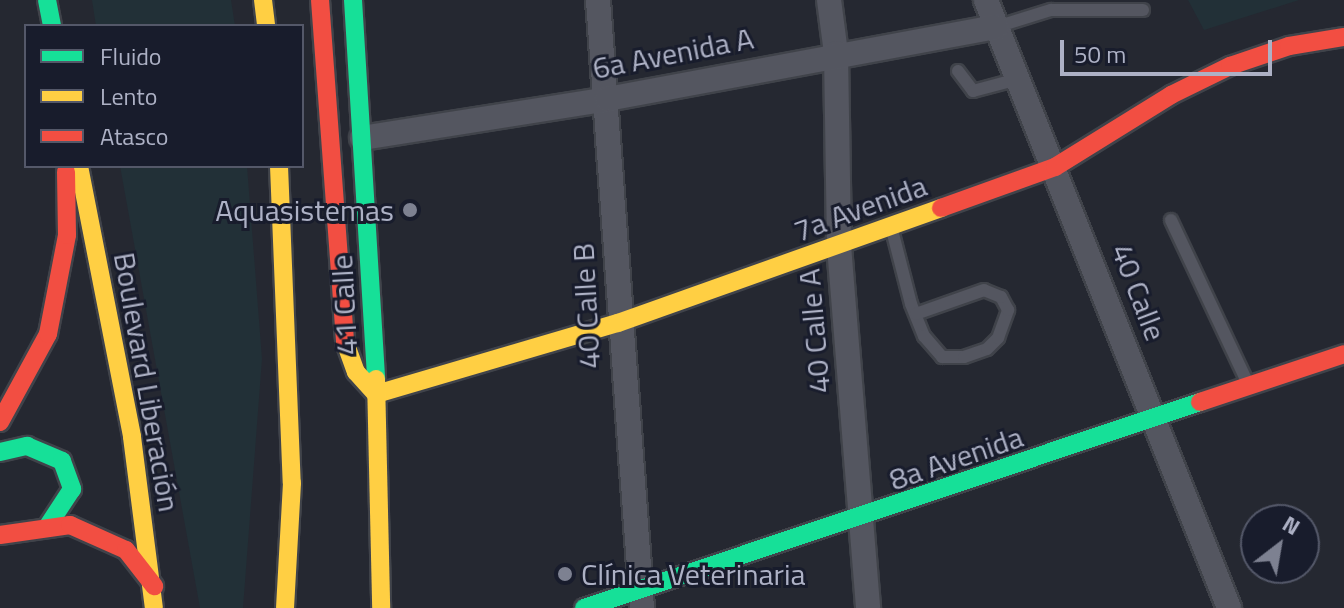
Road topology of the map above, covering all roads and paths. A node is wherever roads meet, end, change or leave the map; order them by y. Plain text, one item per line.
1 (47, 0) edge
2 (320, 0) edge
3 (353, 0) edge
4 (598, 0) edge
5 (829, 0) edge
6 (986, 0) edge
7 (263, 3) edge
8 (1143, 10) dead end
9 (52, 24) edge
10 (254, 24) edge
11 (266, 24) edge
12 (996, 27) junction
13 (1344, 37) edge
14 (836, 53) junction
15 (958, 71) dead end
16 (1018, 79) junction
17 (607, 99) junction
18 (362, 138) junction
19 (1055, 167) junction
20 (66, 168) edge
21 (79, 168) edge
22 (279, 168) edge
23 (1171, 220) dead end
24 (892, 227) junction
25 (839, 246) junction
26 (916, 314) junction
27 (618, 323) junction
28 (1344, 354) edge
29 (1249, 387) junction
30 (376, 394) junction
31 (1155, 421) junction
32 (0, 422) edge
33 (0, 452) edge
34 (863, 518) junction
35 (49, 524) junction
36 (0, 535) edge
37 (154, 586) junction
38 (641, 599) edge
39 (154, 608) edge
40 (285, 608) edge
41 (381, 608) edge
42 (584, 608) edge
43 (868, 608) edge
44 (1229, 608) edge

1 - 9 main road
2 - 30 main road
3 - 18 main road, 41 Calle
4 - 17 street, 40 Calle B
5 - 14 street, 40 Calle A
6 - 12 street, 40 Calle
7 - 10 main road
7 - 11 main road
8 - 12 lane
12 - 14 street, 6a Avenida A
12 - 16 street, 40 Calle
13 - 19 main road, 7a Avenida
14 - 17 street, 6a Avenida A
14 - 25 street, 40 Calle A
15 - 16 lane
16 - 19 street, 40 Calle
17 - 18 street, 6a Avenida A
17 - 27 street, 40 Calle B
18 - 30 main road, 41 Calle
19 - 24 main road, 7a Avenida
19 - 31 street, 40 Calle
20 - 32 main road
21 - 37 main road, Boulevard Liberación
22 - 40 main road
23 - 29 lane
24 - 25 main road, 7a Avenida
24 - 26 lane
25 - 27 main road, 7a Avenida
25 - 34 street, 40 Calle A
26 - 26 lane
27 - 30 main road, 7a Avenida
27 - 38 street, 40 Calle B
28 - 29 main road, 8a Avenida
29 - 31 main road, 8a Avenida
30 - 41 main road, 41 Calle
31 - 34 main road, 8a Avenida
31 - 44 street, 40 Calle
33 - 35 main road
34 - 38 main road, 8a Avenida
34 - 43 street, 40 Calle A
35 - 36 main road
35 - 37 main road
37 - 39 main road, Boulevard Liberación
38 - 42 main road, 8a Avenida

